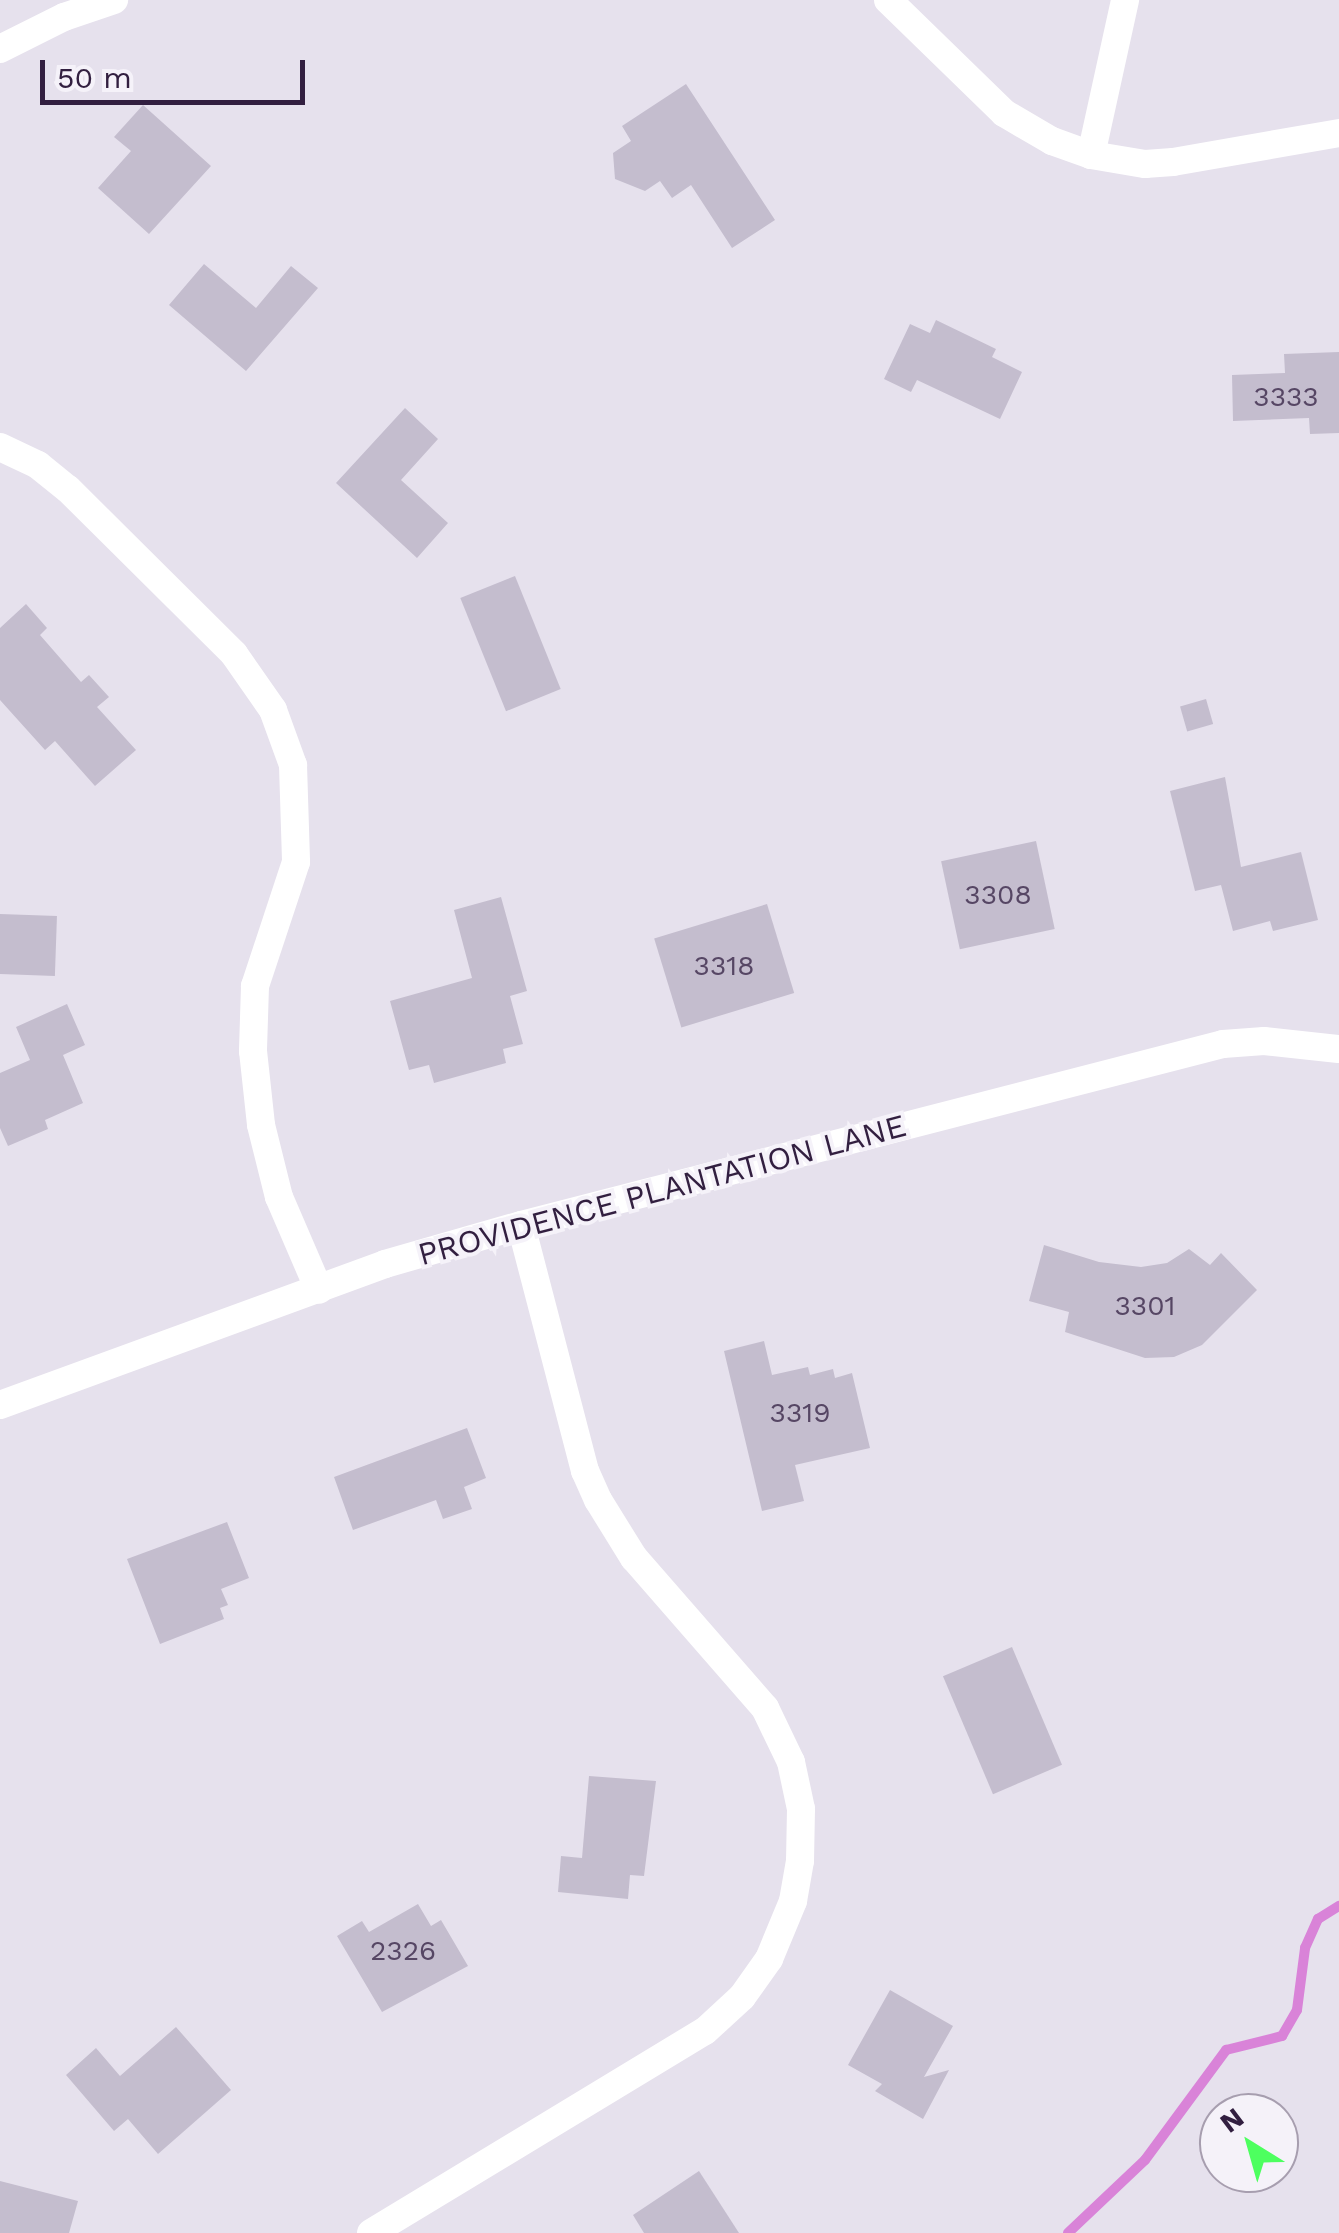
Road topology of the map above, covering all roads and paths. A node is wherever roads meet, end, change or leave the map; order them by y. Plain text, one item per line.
1 (114, 0) edge
2 (888, 0) edge
3 (1125, 0) edge
4 (0, 49) edge
5 (1339, 132) edge
6 (1090, 156) junction
7 (0, 447) edge
8 (1339, 1048) edge
9 (521, 1225) junction
10 (318, 1290) junction
11 (0, 1406) edge
12 (371, 2233) edge

1 - 4 street
2 - 6 street
3 - 6 street
5 - 6 street
7 - 10 street
8 - 9 street, PROVIDENCE PLANTATION LANE
9 - 10 street, PROVIDENCE PLANTATION LANE
9 - 12 street
10 - 11 street, PROVIDENCE PLANTATION LANE

